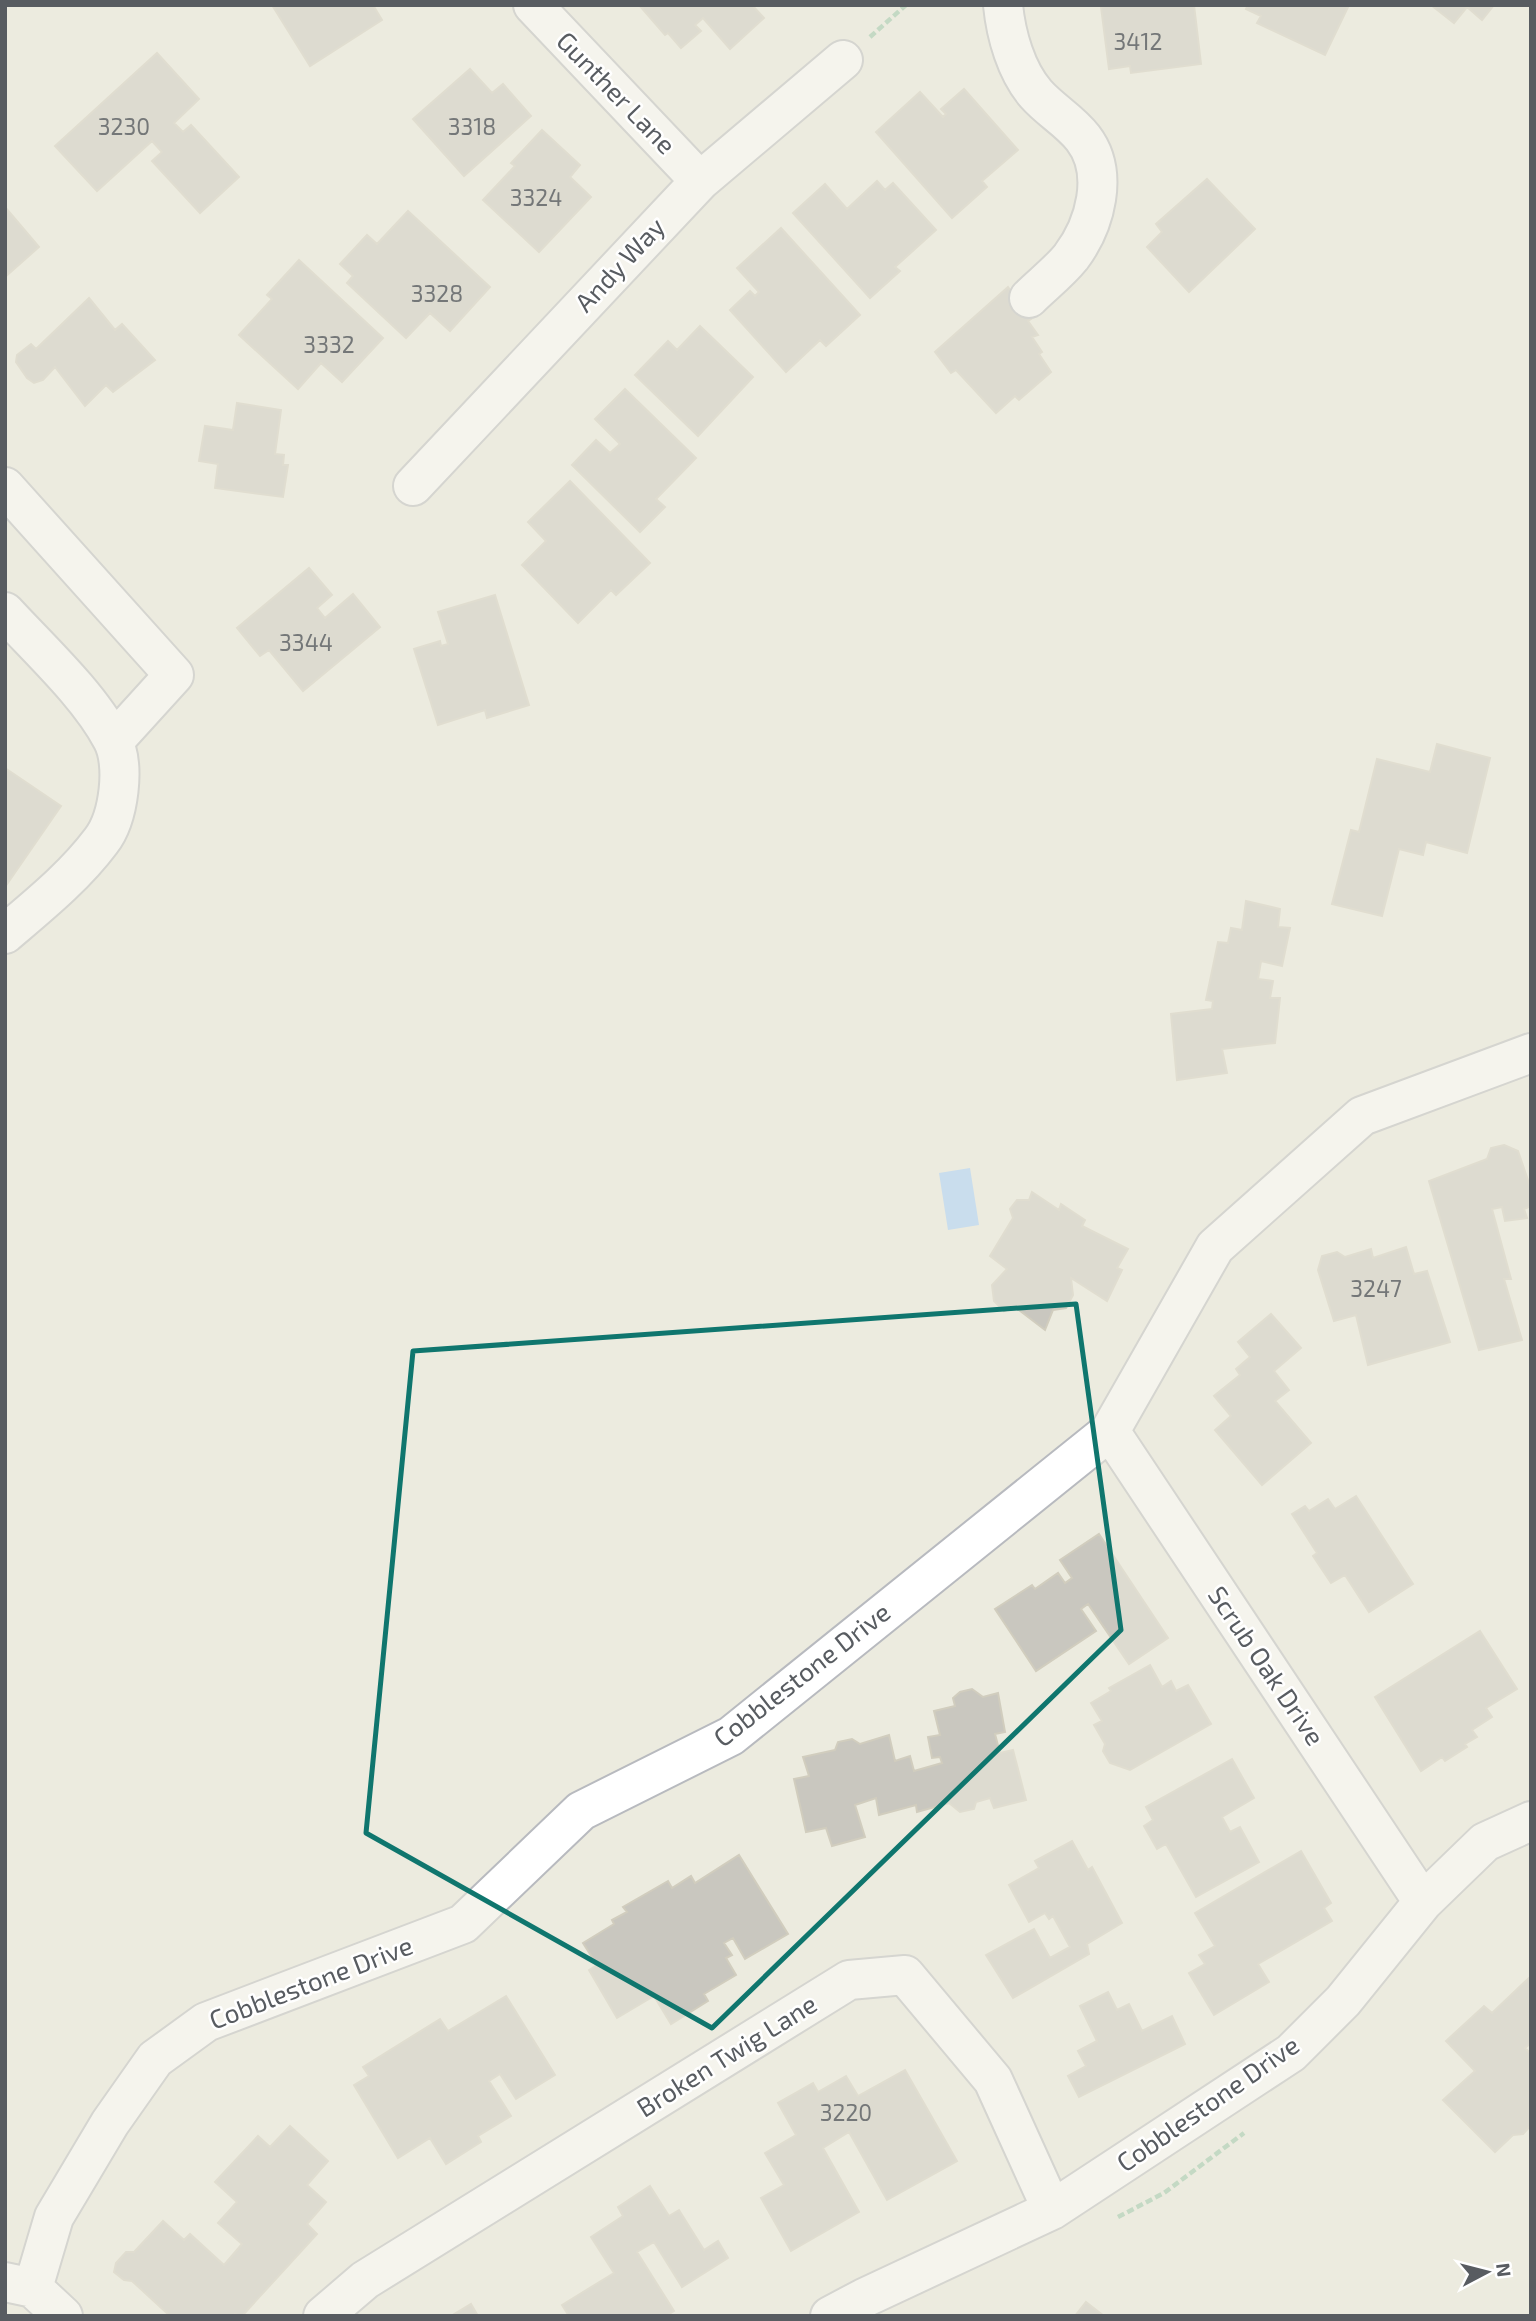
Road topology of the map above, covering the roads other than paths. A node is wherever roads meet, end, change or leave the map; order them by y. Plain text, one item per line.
1 (533, 5) edge
2 (1003, 5) edge
3 (843, 60) road end
4 (700, 181) junction
5 (1029, 298) dead end
6 (413, 486) dead end
7 (5, 487) edge
8 (5, 612) edge
9 (114, 741) junction
10 (5, 934) edge
11 (1531, 1053) edge
12 (1110, 1431) junction
13 (1531, 1821) edge
14 (1423, 1902) junction
15 (1052, 2210) junction
16 (19, 2285) edge
17 (63, 2316) edge
18 (323, 2316) edge
19 (830, 2316) edge

1 - 4 street, Gunther Lane
2 - 5 street
3 - 4 street, Andy Way
4 - 6 street, Andy Way
7 - 9 street
8 - 9 street
9 - 10 street
11 - 12 street, Cobblestone Drive
12 - 14 street, Scrub Oak Drive
12 - 16 street, Cobblestone Drive
13 - 14 street, Cobblestone Drive
14 - 15 street, Cobblestone Drive
15 - 18 street, Broken Twig Lane
15 - 19 street, Cobblestone Drive
16 - 17 street, Cobblestone Drive

